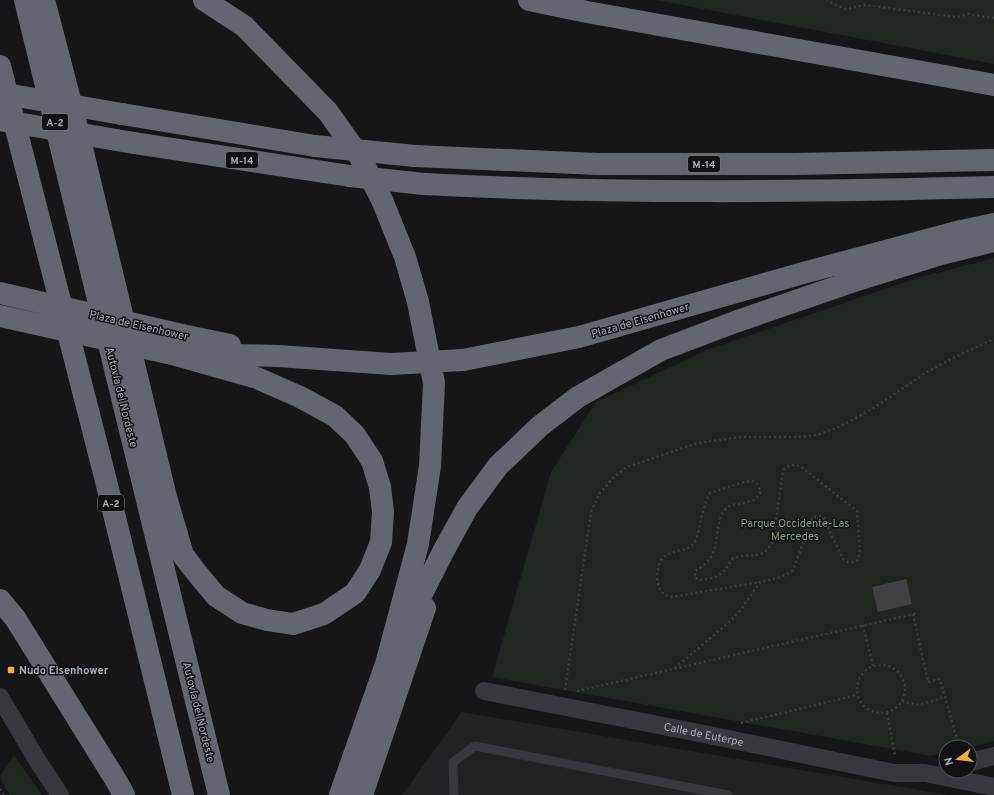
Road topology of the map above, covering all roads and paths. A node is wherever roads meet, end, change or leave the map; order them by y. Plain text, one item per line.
1 (25, 0) edge
2 (44, 0) edge
3 (204, 0) edge
4 (529, 0) edge
5 (826, 0) edge
6 (994, 18) edge
7 (0, 66) edge
8 (994, 85) edge
9 (0, 93) edge
10 (0, 120) edge
11 (994, 160) edge
12 (994, 187) edge
13 (994, 224) edge
14 (994, 241) edge
15 (0, 293) edge
16 (0, 316) edge
17 (994, 339) edge
18 (172, 354) junction
19 (278, 356) junction
20 (443, 552) junction
21 (760, 582) junction
22 (0, 600) edge
23 (918, 613) dead end
24 (912, 614) junction
25 (863, 625) junction
26 (386, 664) junction
27 (873, 666) junction
28 (674, 668) junction
29 (484, 691) dead end
30 (857, 695) junction
31 (944, 696) junction
32 (0, 697) edge
33 (902, 701) junction
34 (887, 713) junction
35 (737, 724) dead end
36 (957, 739) edge
37 (994, 756) edge
38 (896, 758) dead end
39 (978, 760) edge
40 (938, 770) edge
41 (924, 773) junction
42 (994, 787) edge
43 (60, 795) edge
44 (124, 795) edge
45 (183, 795) edge
46 (219, 795) edge
47 (340, 795) edge
48 (362, 795) edge
49 (454, 795) edge
50 (728, 795) edge

1 - 46 highway, Autovía del Nordeste / A-2
2 - 18 highway
3 - 26 highway
4 - 8 highway
5 - 6 path
7 - 45 highway, A-2
9 - 11 highway, M-14, bridge
10 - 12 highway, M-14, bridge
13 - 19 highway, Plaza de Eisenhower, bridge
14 - 20 highway
15 - 19 highway, Plaza de Eisenhower, bridge
16 - 18 highway, Plaza de Eisenhower, bridge
17 - 28 path
18 - 19 highway, Plaza de Eisenhower
20 - 26 highway
20 - 48 highway
21 - 21 path
21 - 28 path
22 - 44 highway
23 - 24 path
24 - 25 path
24 - 31 path
25 - 27 path
25 - 28 path
26 - 47 highway
27 - 30 path
27 - 33 path
29 - 41 street, Calle de Euterpe
30 - 34 path
30 - 35 path
31 - 33 path
31 - 36 path
32 - 43 street
33 - 34 path
34 - 38 path
37 - 39 street
40 - 41 street, Calle de Euterpe
41 - 42 street, Calle de Euterpe
49 - 50 lane

